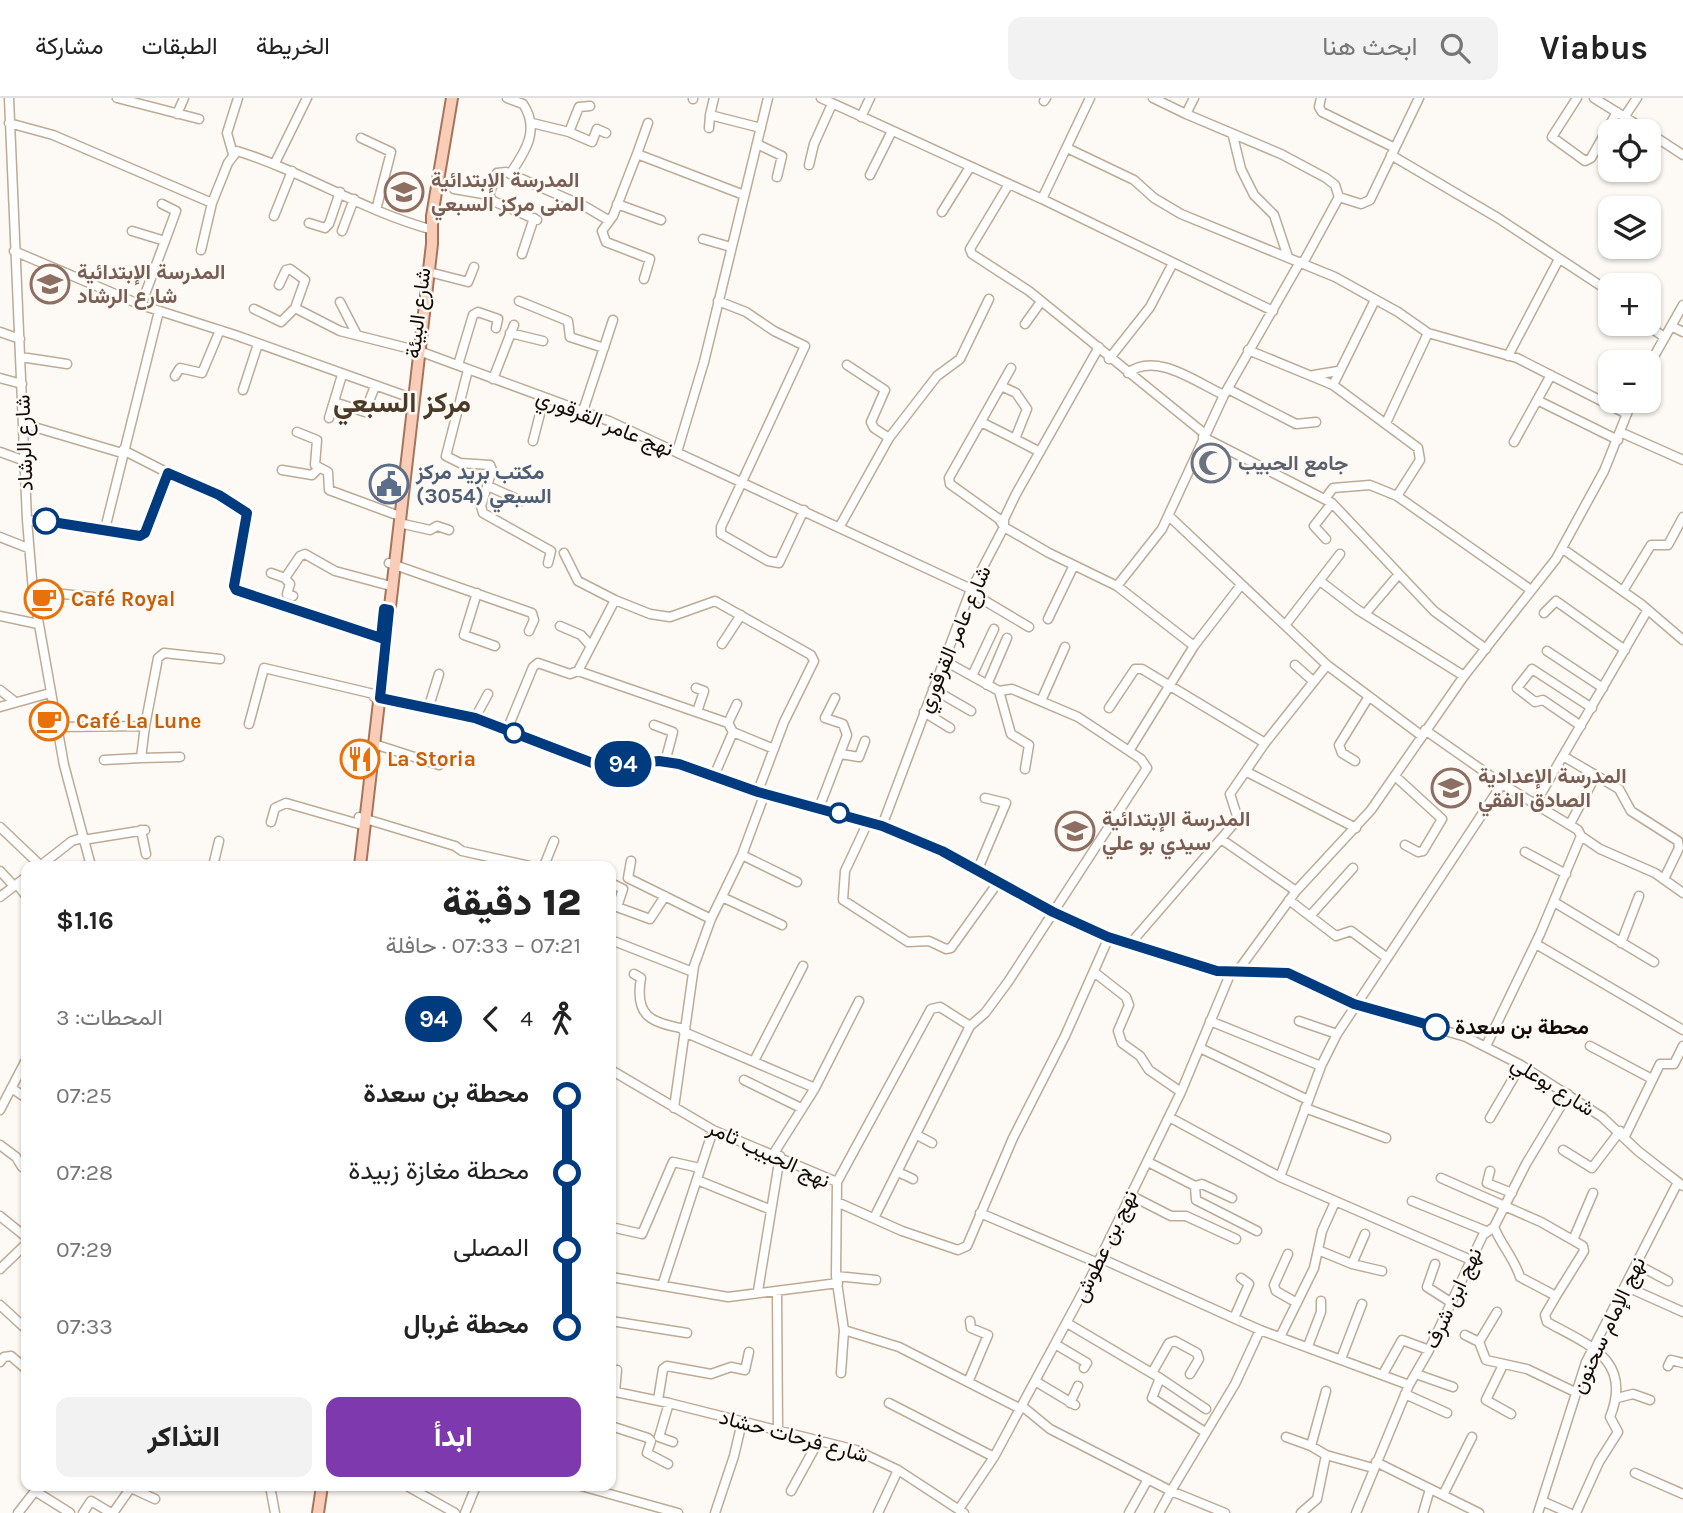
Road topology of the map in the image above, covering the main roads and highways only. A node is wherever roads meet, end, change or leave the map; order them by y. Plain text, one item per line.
1 (452, 98) edge
2 (431, 227) junction
3 (417, 350) junction
4 (392, 564) junction
5 (387, 610) junction
6 (376, 696) junction
7 (361, 820) junction
8 (358, 861) edge
9 (321, 1491) edge
10 (318, 1513) edge

1 - 2 main road, شارع البيئة
2 - 3 main road, شارع البيئة
2 - 3 main road, شارع البيئة
3 - 4 main road, شارع البيئة
4 - 5 main road, شارع البيئة
4 - 5 main road, شارع البيئة
5 - 6 main road, شارع البيئة
5 - 6 main road, شارع البيئة
6 - 7 main road
6 - 7 main road
7 - 8 main road
9 - 10 main road

